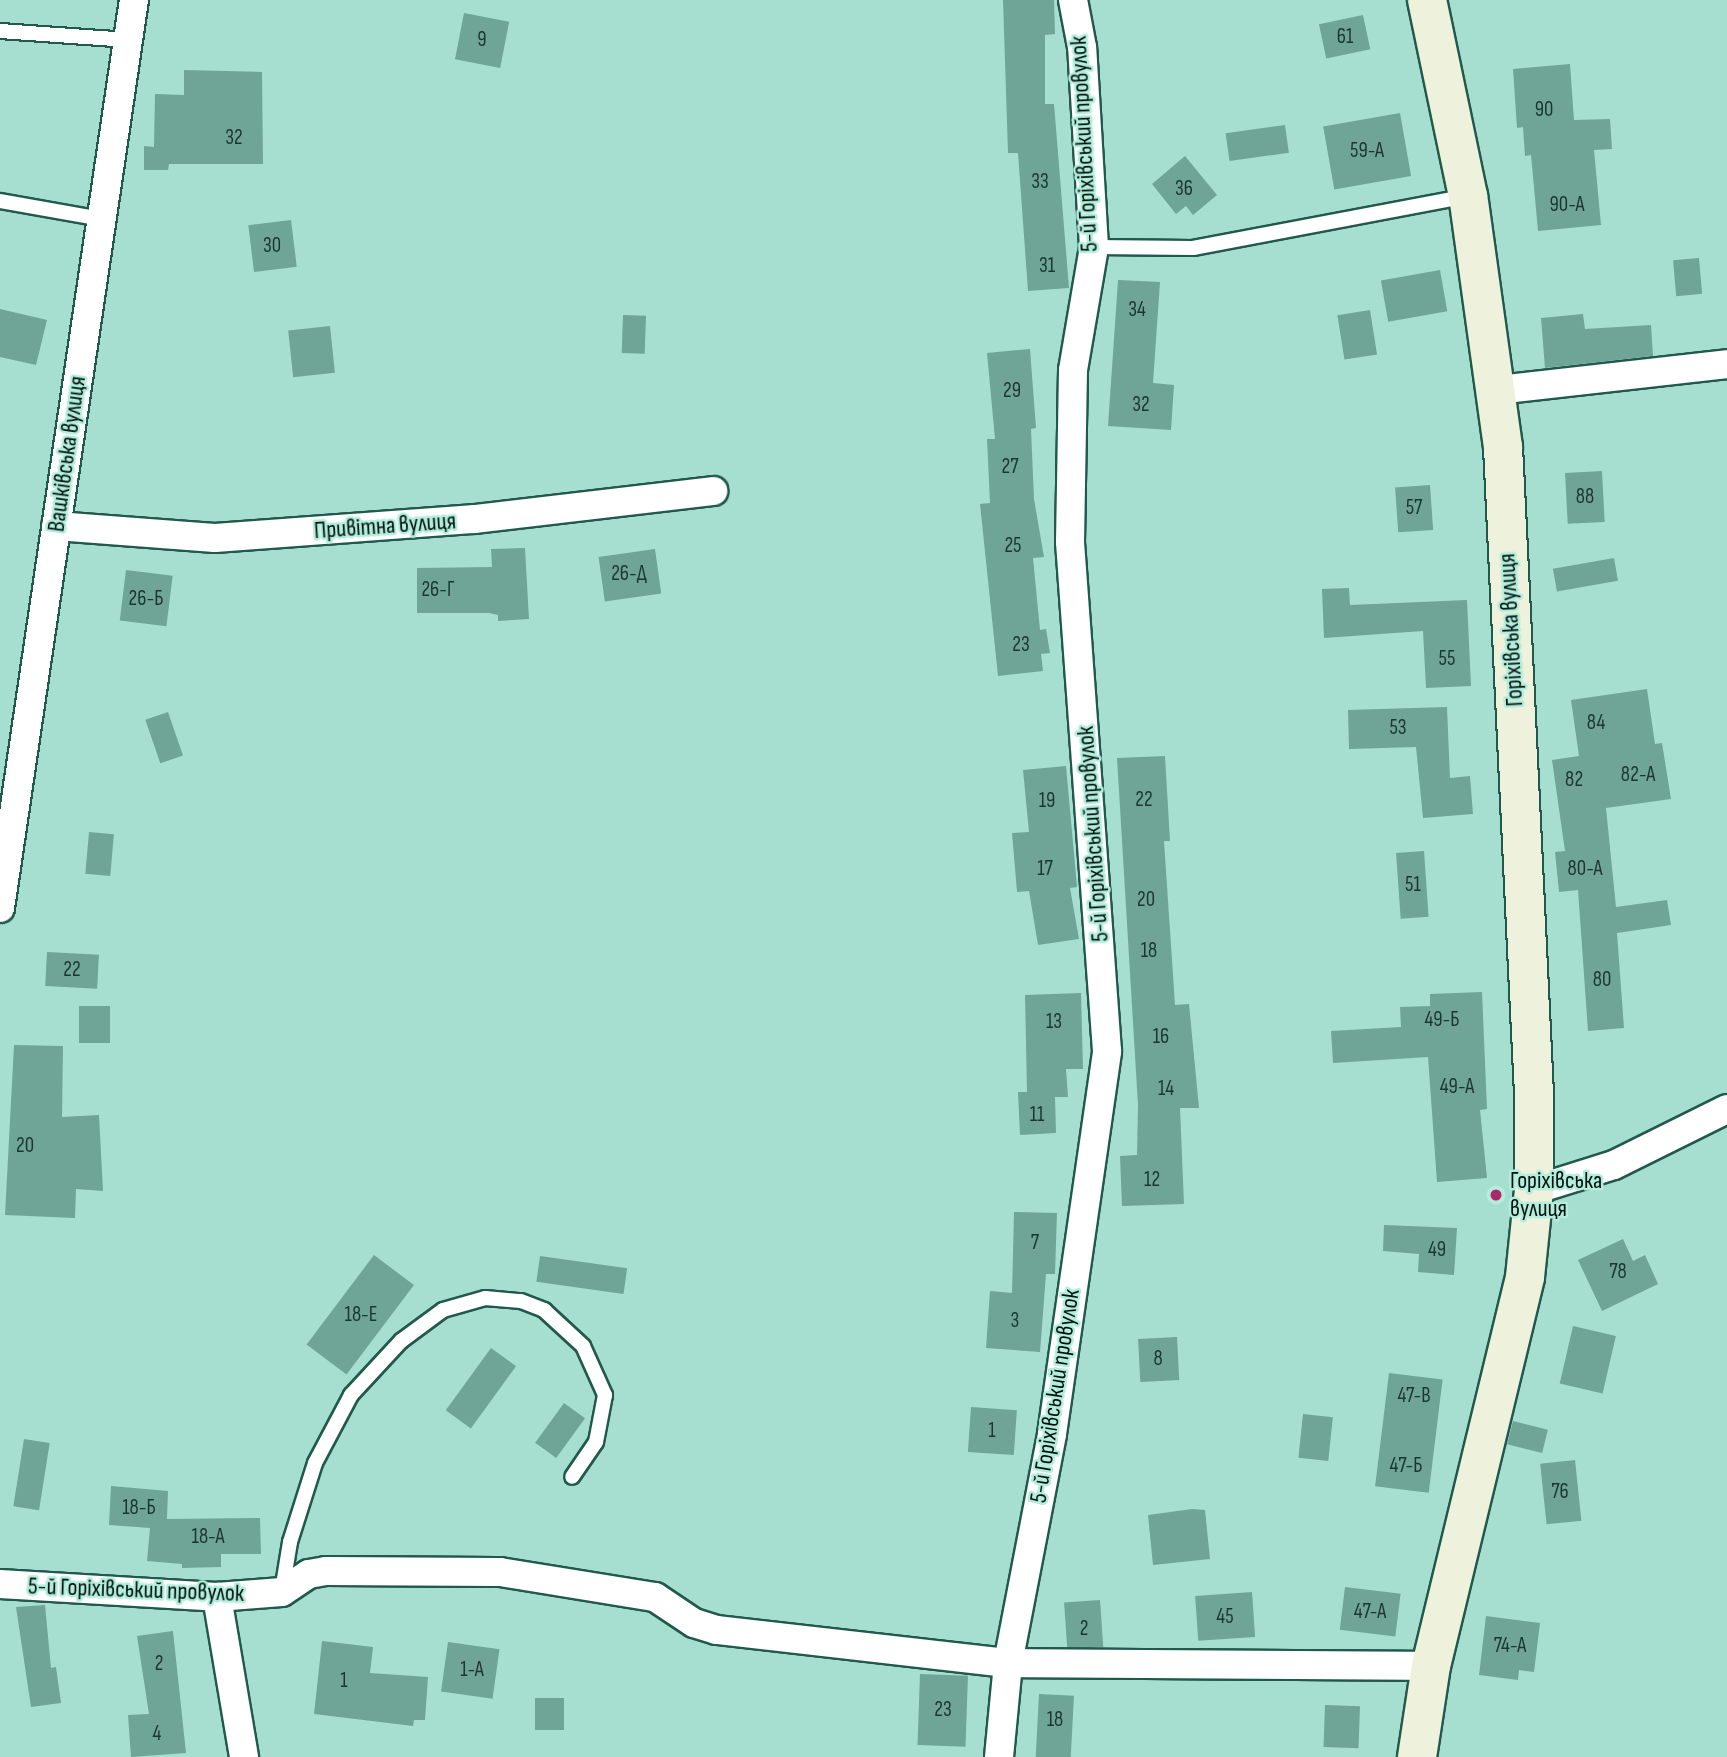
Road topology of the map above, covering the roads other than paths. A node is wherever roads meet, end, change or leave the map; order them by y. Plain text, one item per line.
1 (134, 0) edge
2 (1073, 0) edge
3 (1427, 0) edge
4 (0, 31) edge
5 (128, 40) junction
6 (1468, 196) junction
7 (0, 201) edge
8 (102, 219) junction
9 (1094, 247) junction
10 (1727, 363) edge
11 (1497, 390) junction
12 (713, 491) dead end
13 (57, 526) junction
14 (0, 908) edge
15 (1727, 1109) edge
16 (1534, 1190) junction
17 (572, 1477) dead end
18 (0, 1584) edge
19 (282, 1592) junction
20 (217, 1597) junction
21 (1009, 1663) junction
22 (1431, 1666) junction
23 (244, 1757) edge
24 (999, 1757) edge
25 (1416, 1757) edge

1 - 5 street, Вашківська вулиця
2 - 9 street, 5-й Горіхівський провулок
3 - 6 street, Горіхівська вулиця
4 - 5 lane
5 - 8 street, Вашківська вулиця
6 - 9 lane
6 - 11 street, Горіхівська вулиця
7 - 8 lane
8 - 13 street, Вашківська вулиця
9 - 21 street, 5-й Горіхівський провулок
10 - 11 street
11 - 16 street, Горіхівська вулиця
12 - 13 street, Привітна вулиця
13 - 14 street, Вашківська вулиця
15 - 16 street
16 - 22 street, Горіхівська вулиця
17 - 19 lane
18 - 20 street, 5-й Горіхівський провулок
19 - 20 street, 5-й Горіхівський провулок
19 - 21 street, 5-й Горіхівський провулок
20 - 23 street
21 - 22 street, 5-й Горіхівський провулок
21 - 24 street
22 - 25 street, Горіхівська вулиця

